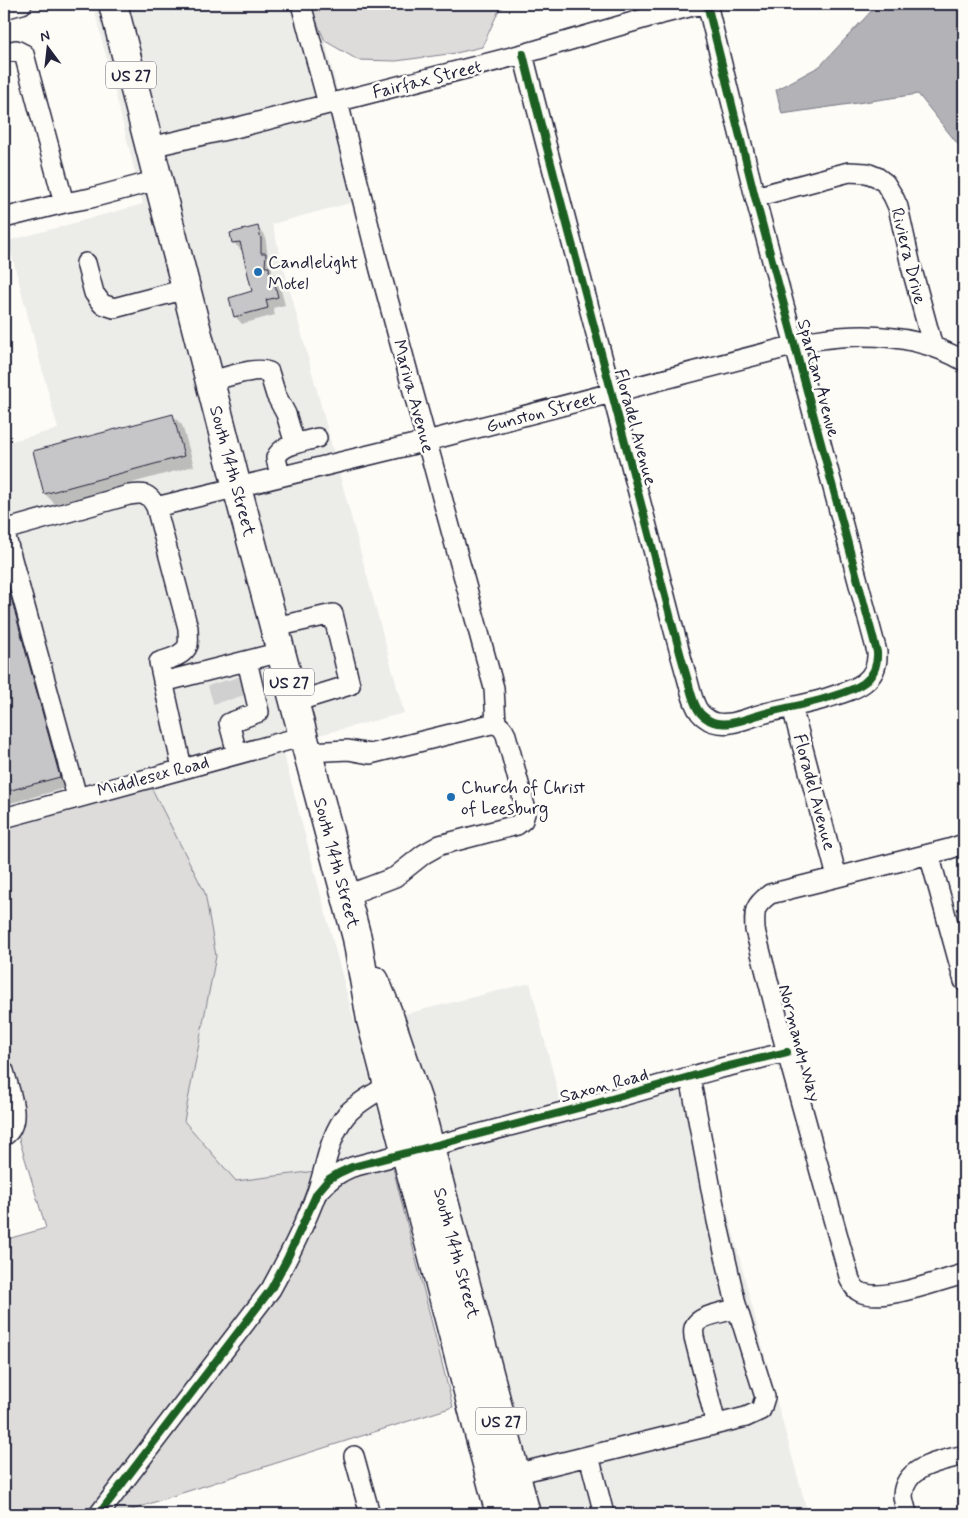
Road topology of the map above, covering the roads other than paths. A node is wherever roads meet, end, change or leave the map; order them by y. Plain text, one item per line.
1 (113, 4) edge
2 (301, 4) edge
3 (701, 4) edge
4 (707, 4) edge
5 (4, 52) edge
6 (523, 54) junction
7 (333, 103) junction
8 (150, 147) junction
9 (158, 180) junction
10 (755, 197) junction
11 (64, 203) junction
12 (4, 218) edge
13 (86, 262) dead end
14 (186, 288) junction
15 (795, 345) junction
16 (932, 347) junction
17 (964, 361) edge
18 (210, 381) junction
19 (612, 393) junction
20 (317, 438) dead end
21 (427, 441) junction
22 (296, 444) junction
23 (280, 476) junction
24 (237, 486) junction
25 (156, 507) junction
26 (4, 530) edge
27 (278, 640) junction
28 (247, 661) junction
29 (163, 682) junction
30 (294, 702) junction
31 (792, 707) junction
32 (496, 724) junction
33 (306, 744) junction
34 (237, 753) junction
35 (182, 768) junction
36 (77, 797) junction
37 (4, 818) edge
38 (964, 844) edge
39 (929, 854) junction
40 (837, 877) junction
41 (346, 896) junction
42 (357, 938) junction
43 (964, 981) edge
44 (787, 1052) junction
45 (4, 1071) edge
46 (690, 1077) junction
47 (388, 1085) junction
48 (7, 1133) edge
49 (417, 1149) junction
50 (317, 1193) junction
51 (964, 1274) edge
52 (737, 1309) junction
53 (716, 1424) junction
54 (964, 1455) edge
55 (354, 1456) dead end
56 (589, 1456) junction
57 (515, 1474) junction
58 (99, 1514) edge
59 (370, 1514) edge
60 (500, 1514) edge
61 (526, 1514) edge
62 (604, 1514) edge
63 (907, 1514) edge

1 - 8 highway, South 14th Street / US 27
2 - 7 street, Mariva Avenue
3 - 6 street, Fairfax Street
4 - 10 street, Spartan Avenue
5 - 11 street
6 - 7 street, Fairfax Street
6 - 19 street, Floradel Avenue
7 - 8 street, Fairfax Street
7 - 21 street, Mariva Avenue
8 - 9 highway, South 14th Street / US 27
9 - 11 street
9 - 14 highway, South 14th Street / US 27
10 - 15 street, Spartan Avenue
10 - 16 street, Riviera Drive
11 - 12 street
13 - 14 street
14 - 18 highway, South 14th Street / US 27
15 - 16 street, Gunston Street
15 - 19 street, Gunston Street
15 - 31 street, Spartan Avenue
16 - 17 street, Gunston Street
18 - 22 street
18 - 24 highway, South 14th Street / US 27
19 - 21 street, Gunston Street
19 - 31 street, Floradel Avenue
20 - 22 street
21 - 23 street, Gunston Street
21 - 32 street, Mariva Avenue
22 - 23 street
23 - 24 street, Gunston Street
24 - 25 street, Gunston Street
24 - 27 highway, South 14th Street / US 27
25 - 26 street
25 - 29 street
26 - 36 street
27 - 28 street
27 - 30 highway, South 14th Street / US 27
27 - 30 street
28 - 29 street
28 - 34 street
29 - 35 street
30 - 33 highway, South 14th Street / US 27
31 - 40 street, Floradel Avenue
32 - 33 street, Middlesex Road
32 - 41 street
33 - 34 street, Middlesex Road
33 - 41 highway, South 14th Street / US 27
34 - 35 street, Middlesex Road
35 - 36 street, Middlesex Road
36 - 37 street, Middlesex Road
38 - 39 street, Normandy Way
39 - 40 street, Normandy Way
39 - 43 street
40 - 44 street, Normandy Way
41 - 42 highway, South 14th Street / US 27
42 - 47 highway, South 14th Street / US 27
42 - 49 highway, South 14th Street / US 27
44 - 46 street, Saxon Road
44 - 51 street, Normandy Way
45 - 48 street
46 - 49 street, Saxon Road
46 - 52 street
47 - 49 highway, South 14th Street / US 27
47 - 50 street
49 - 50 street, Saxon Road
49 - 57 highway, South 14th Street / US 27
49 - 60 highway, South 14th Street / US 27
50 - 58 street
52 - 53 street
52 - 53 street
53 - 56 street
54 - 63 street
55 - 59 street
56 - 57 street
56 - 62 street
57 - 61 highway, South 14th Street / US 27

